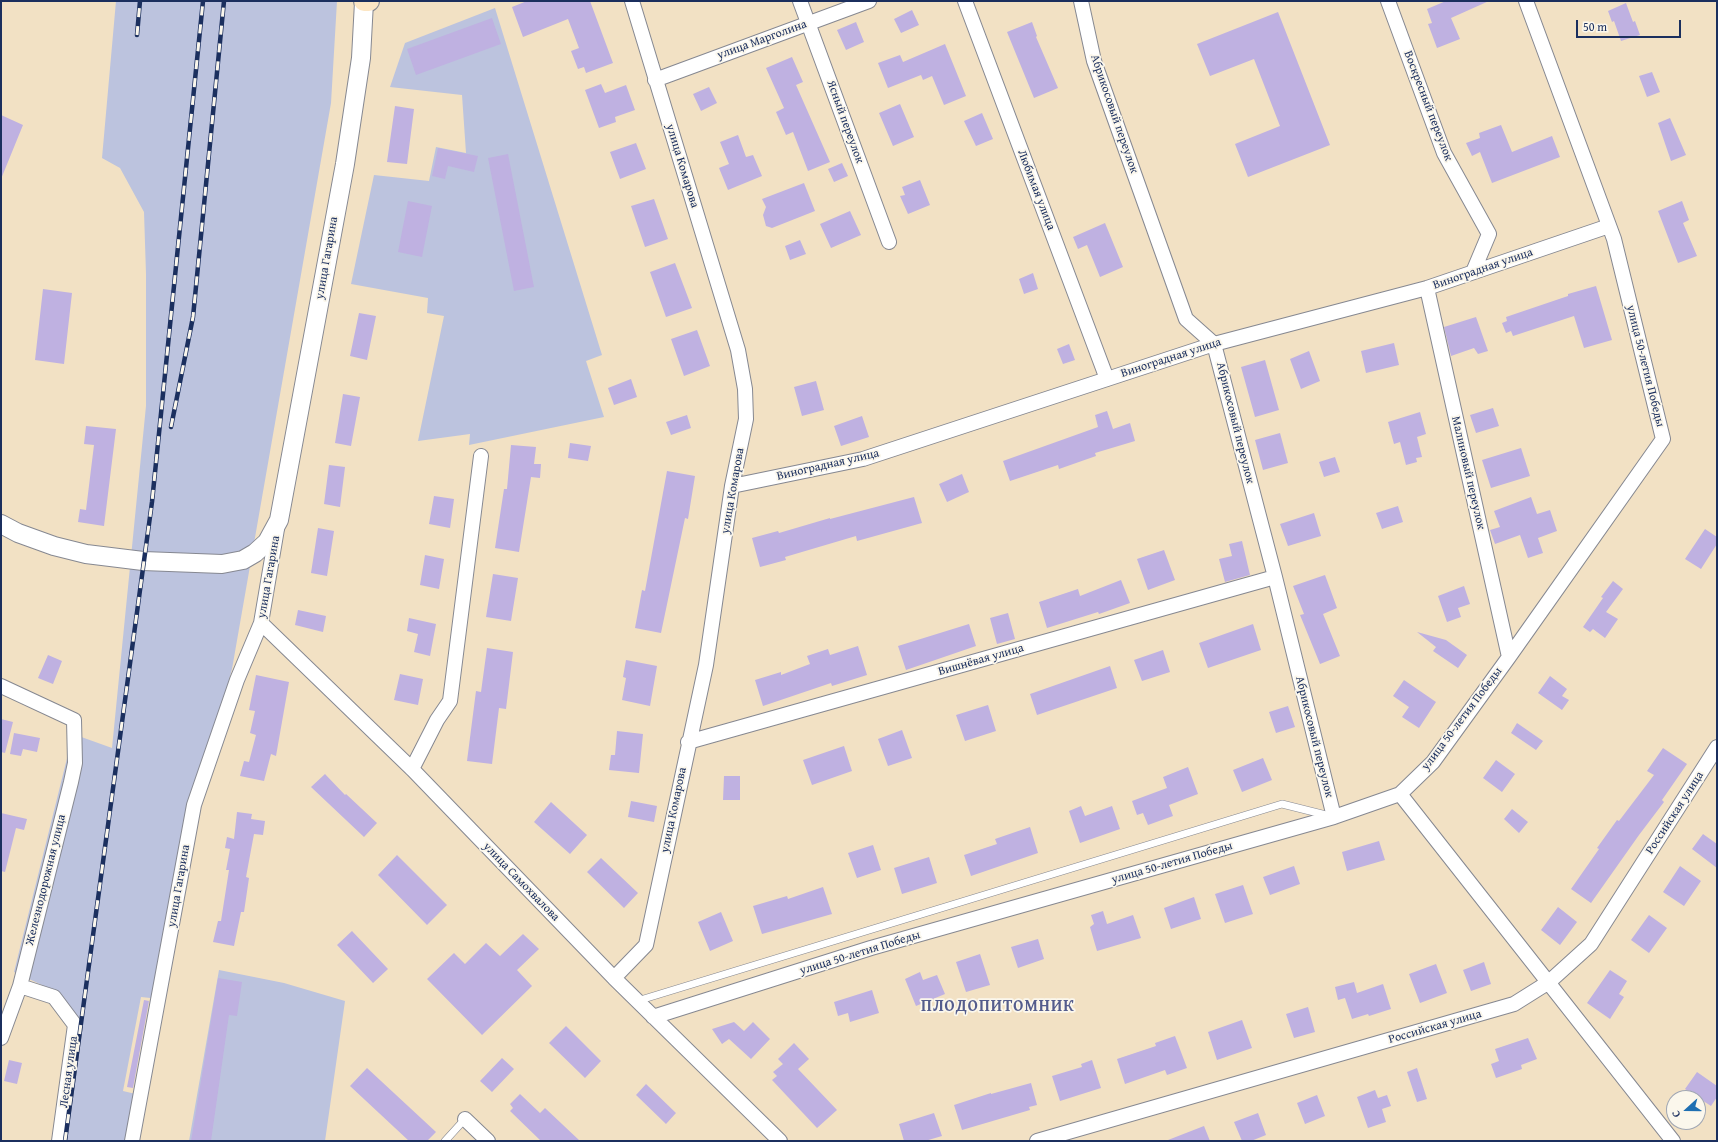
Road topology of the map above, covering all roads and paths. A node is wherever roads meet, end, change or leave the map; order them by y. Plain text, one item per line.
1 (366, 1) edge
2 (632, 1) edge
3 (800, 1) edge
4 (870, 1) edge
5 (965, 1) edge
6 (1081, 1) edge
7 (1388, 1) edge
8 (1526, 1) edge
9 (808, 23) junction
10 (656, 80) junction
11 (1609, 226) junction
12 (889, 242) dead end
13 (1473, 272) junction
14 (1427, 288) junction
15 (1214, 344) junction
16 (1107, 379) junction
17 (481, 456) dead end
18 (732, 486) junction
19 (279, 520) junction
20 (1, 524) edge
21 (1274, 577) junction
22 (261, 623) junction
23 (1509, 657) junction
24 (1, 686) edge
25 (688, 742) junction
26 (1717, 747) edge
27 (412, 769) junction
28 (1400, 794) junction
29 (1334, 817) junction
30 (614, 978) junction
31 (1549, 982) junction
32 (20, 986) junction
33 (637, 1001) junction
34 (653, 1017) junction
35 (1, 1038) edge
36 (465, 1119) joint
37 (59, 1141) edge
38 (132, 1141) edge
39 (445, 1141) edge
40 (488, 1141) edge
41 (780, 1141) edge
42 (1038, 1141) edge
43 (1673, 1141) edge

1 - 19 street, улица Гагарина
2 - 10 street, улица Комарова
3 - 9 street, Ясный переулок
4 - 9 street, улица Марголина
5 - 16 street, Любимая улица
6 - 15 street, Абрикосовый переулок
7 - 13 street, Воскресный переулок
8 - 11 street, улица 50-летия Победы
9 - 10 street, улица Марголина
9 - 12 street, Ясный переулок
10 - 18 street, улица Комарова
11 - 13 street, Виноградная улица
11 - 23 street, улица 50-летия Победы
13 - 14 street, Виноградная улица
14 - 15 street, Виноградная улица
14 - 23 street, Малиновый переулок
15 - 16 street, Виноградная улица
15 - 21 street, Абрикосовый переулок
16 - 18 street, Виноградная улица
17 - 27 street
18 - 25 street, улица Комарова
19 - 20 street
19 - 22 street, улица Гагарина
21 - 25 street, Вишнёвая улица
21 - 29 street, Абрикосовый переулок
22 - 27 street, улица Самохвалова
22 - 38 street, улица Гагарина
23 - 28 street, улица 50-летия Победы
24 - 32 street, Железнодорожная улица
25 - 30 street, улица Комарова
26 - 31 street, Российская улица
27 - 30 street, улица Самохвалова
28 - 29 street, улица 50-летия Победы
28 - 31 street
29 - 33 lane
29 - 34 street, улица 50-летия Победы
30 - 33 street, улица Самохвалова
31 - 42 street, Российская улица
31 - 43 street
32 - 35 street, Железнодорожная улица
32 - 37 street, Лесная улица
33 - 34 street, улица Самохвалова
34 - 41 street, улица Самохвалова
36 - 39 lane
36 - 40 street

